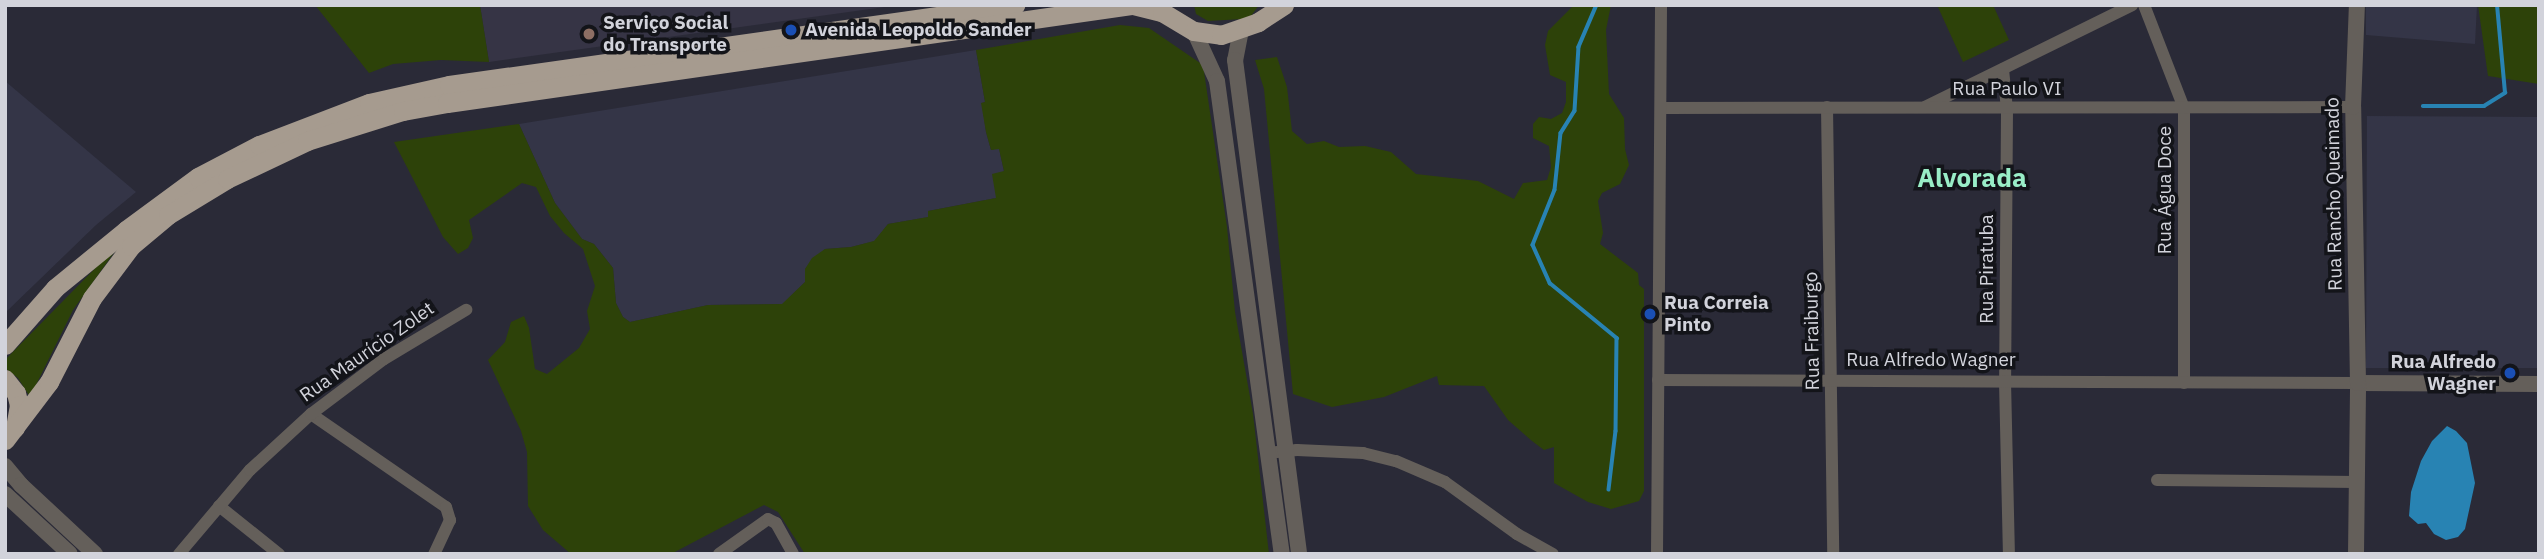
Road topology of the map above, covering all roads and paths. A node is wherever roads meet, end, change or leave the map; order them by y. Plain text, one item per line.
1 (1014, 5) edge
2 (1132, 5) edge
3 (1183, 5) edge
4 (1284, 5) edge
5 (1661, 5) edge
6 (2132, 5) edge
7 (2144, 5) edge
8 (2357, 5) edge
9 (1256, 19) edge
10 (1194, 31) junction
11 (2003, 69) junction
12 (1827, 107) junction
13 (2353, 107) junction
14 (1662, 108) junction
15 (1921, 108) junction
16 (2184, 108) junction
17 (2007, 110) junction
18 (467, 310) dead end
19 (5, 345) edge
20 (5, 379) edge
21 (1658, 380) junction
22 (1833, 381) junction
23 (2005, 381) junction
24 (2184, 383) junction
25 (2358, 383) junction
26 (2539, 384) edge
27 (311, 414) junction
28 (10, 435) edge
29 (1286, 451) junction
30 (1268, 453) junction
31 (5, 466) edge
32 (2157, 480) dead end
33 (2357, 482) junction
34 (5, 494) edge
35 (219, 506) junction
36 (71, 554) edge
37 (95, 554) edge
38 (179, 554) edge
39 (279, 554) edge
40 (434, 554) edge
41 (719, 554) edge
42 (793, 554) edge
43 (1282, 554) edge
44 (1299, 554) edge
45 (1553, 554) edge
46 (1657, 554) edge
47 (1833, 554) edge
48 (2009, 554) edge
49 (2356, 554) edge

1 - 19 highway
2 - 10 highway
2 - 28 highway
3 - 10 highway
4 - 9 highway
5 - 14 street
6 - 11 street
7 - 16 street, Rua Água Doce
8 - 13 street, Rua Rancho Queimado
9 - 10 highway
9 - 29 street
10 - 30 street
11 - 15 street
11 - 17 street, Rua Piratuba
12 - 14 street, Rua Paulo VI
12 - 15 street, Rua Paulo VI
12 - 22 street, Rua Fraiburgo
13 - 16 street, Rua Paulo VI
13 - 25 street, Rua Rancho Queimado
14 - 21 street
15 - 17 street, Rua Paulo VI
16 - 17 street, Rua Paulo VI
16 - 24 street, Rua Água Doce
17 - 23 street, Rua Piratuba
18 - 27 street, Rua Maurício Zolet
20 - 28 highway
21 - 22 street, Rua Alfredo Wagner
21 - 46 street
22 - 23 street, Rua Alfredo Wagner
22 - 47 street, Rua Fraiburgo
23 - 24 street, Rua Alfredo Wagner
23 - 48 street, Rua Piratuba
24 - 25 street, Rua Alfredo Wagner
25 - 26 street, Rua Alfredo Wagner
25 - 33 street, Rua Rancho Queimado
27 - 35 street, Rua Maurício Zolet
27 - 40 street
29 - 30 street
29 - 44 street
29 - 45 street
30 - 43 street
31 - 37 street
32 - 33 street
33 - 49 street, Rua Rancho Queimado
34 - 36 street
35 - 38 street, Rua Maurício Zolet
35 - 39 street
41 - 42 street

